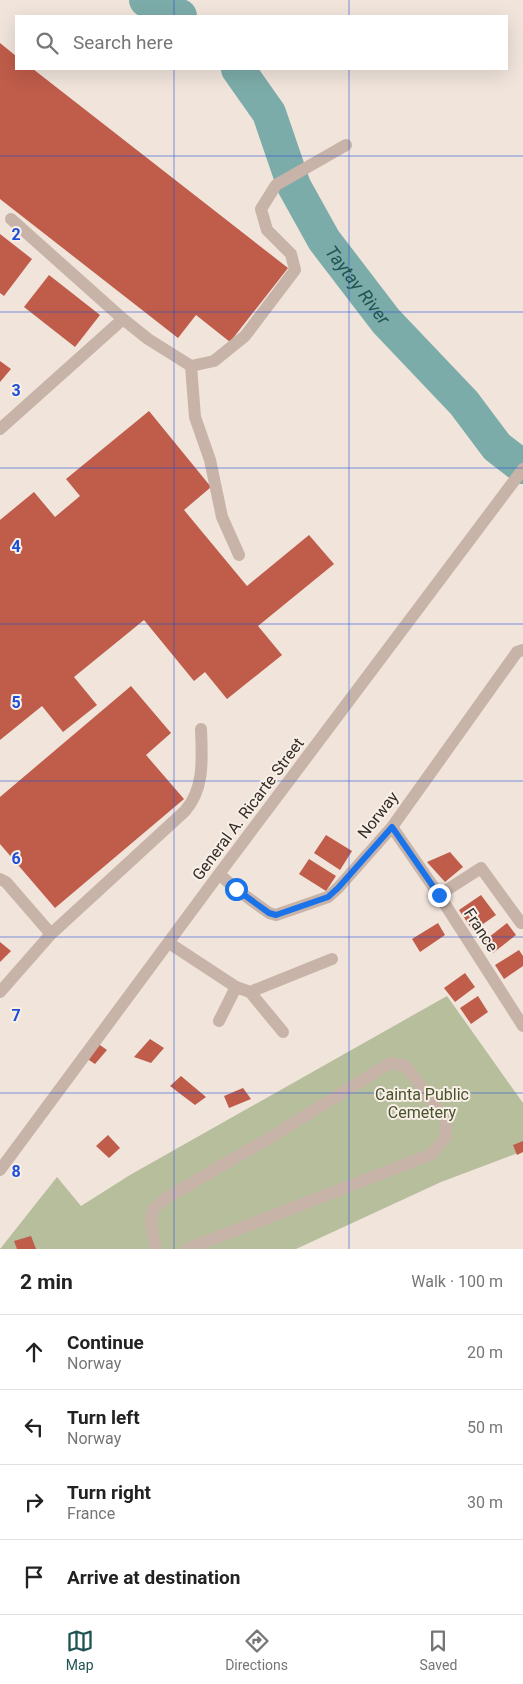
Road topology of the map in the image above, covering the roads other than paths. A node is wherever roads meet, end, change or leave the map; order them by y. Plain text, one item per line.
1 (346, 145) dead end
2 (11, 219) dead end
3 (123, 319) junction
4 (192, 366) junction
5 (0, 429) edge
6 (523, 469) edge
7 (239, 555) dead end
8 (523, 650) edge
9 (202, 729) dead end
10 (392, 827) junction
11 (219, 874) junction
12 (0, 879) edge
13 (439, 895) junction
14 (521, 924) dead end
15 (51, 934) junction
16 (169, 943) junction
17 (332, 959) dead end
18 (236, 987) junction
19 (0, 992) edge
20 (250, 992) junction
21 (218, 1020) dead end
22 (523, 1026) edge
23 (283, 1032) dead end
24 (0, 1170) edge
25 (156, 1249) edge
26 (187, 1249) edge

1 - 4 street
2 - 3 street
3 - 4 street
3 - 5 street
4 - 7 street
6 - 11 street, General A. Ricarte Street
8 - 10 street, Norway
9 - 15 street
10 - 11 street, Norway
10 - 13 street, France
11 - 16 street, General A. Ricarte Street
12 - 15 street
13 - 14 street
13 - 22 street, France
15 - 19 street
16 - 18 street
16 - 24 street, General A. Ricarte Street
17 - 20 street
18 - 20 street
18 - 21 street
20 - 23 street
25 - 26 street

